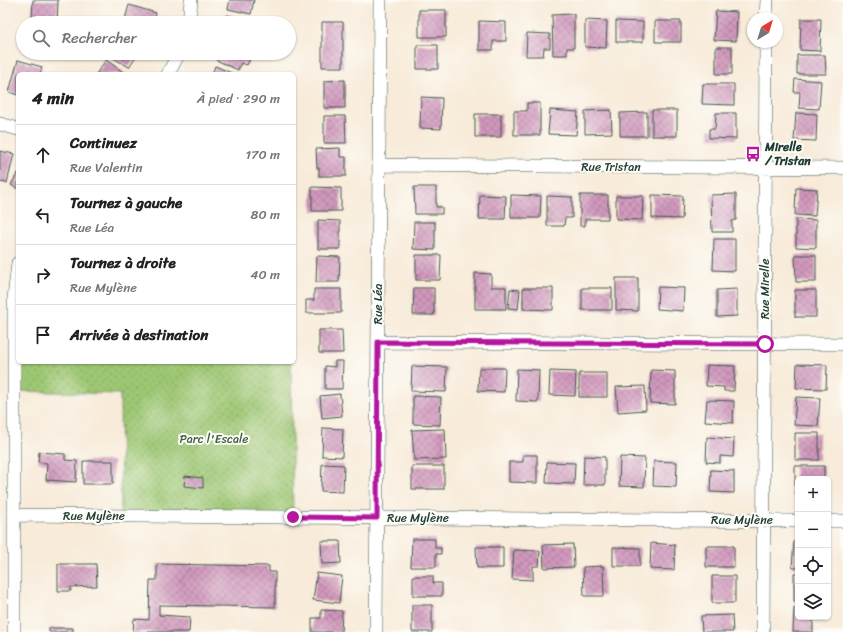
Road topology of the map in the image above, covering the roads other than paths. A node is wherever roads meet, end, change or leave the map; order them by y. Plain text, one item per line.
1 (191, 0) edge
2 (380, 0) edge
3 (767, 0) edge
4 (766, 12) edge
5 (190, 16) edge
6 (766, 48) edge
7 (175, 60) edge
8 (169, 72) edge
9 (0, 124) edge
10 (16, 128) edge
11 (379, 165) junction
12 (766, 168) junction
13 (843, 168) edge
14 (16, 281) edge
15 (378, 342) junction
16 (765, 344) junction
17 (843, 344) edge
18 (15, 515) junction
19 (377, 518) junction
20 (763, 520) junction
21 (795, 521) edge
22 (831, 521) edge
23 (843, 521) edge
24 (14, 632) edge
25 (376, 632) edge
26 (763, 632) edge

1 - 5 street
2 - 11 street, Rue Léa
3 - 4 street
6 - 12 street, Rue Mirelle
7 - 8 street
9 - 10 street
11 - 12 street, Rue Tristan
11 - 15 street, Rue Léa
12 - 13 street, Rue Tristan
12 - 16 street, Rue Mirelle
14 - 18 street
15 - 16 street
15 - 19 street, Rue Léa
16 - 17 street
16 - 20 street, Rue Mirelle
18 - 19 street, Rue Mylène
18 - 24 street
19 - 20 street, Rue Mylène
19 - 25 street, Rue Léa
20 - 21 street, Rue Mylène
20 - 26 street, Rue Mirelle
22 - 23 street

